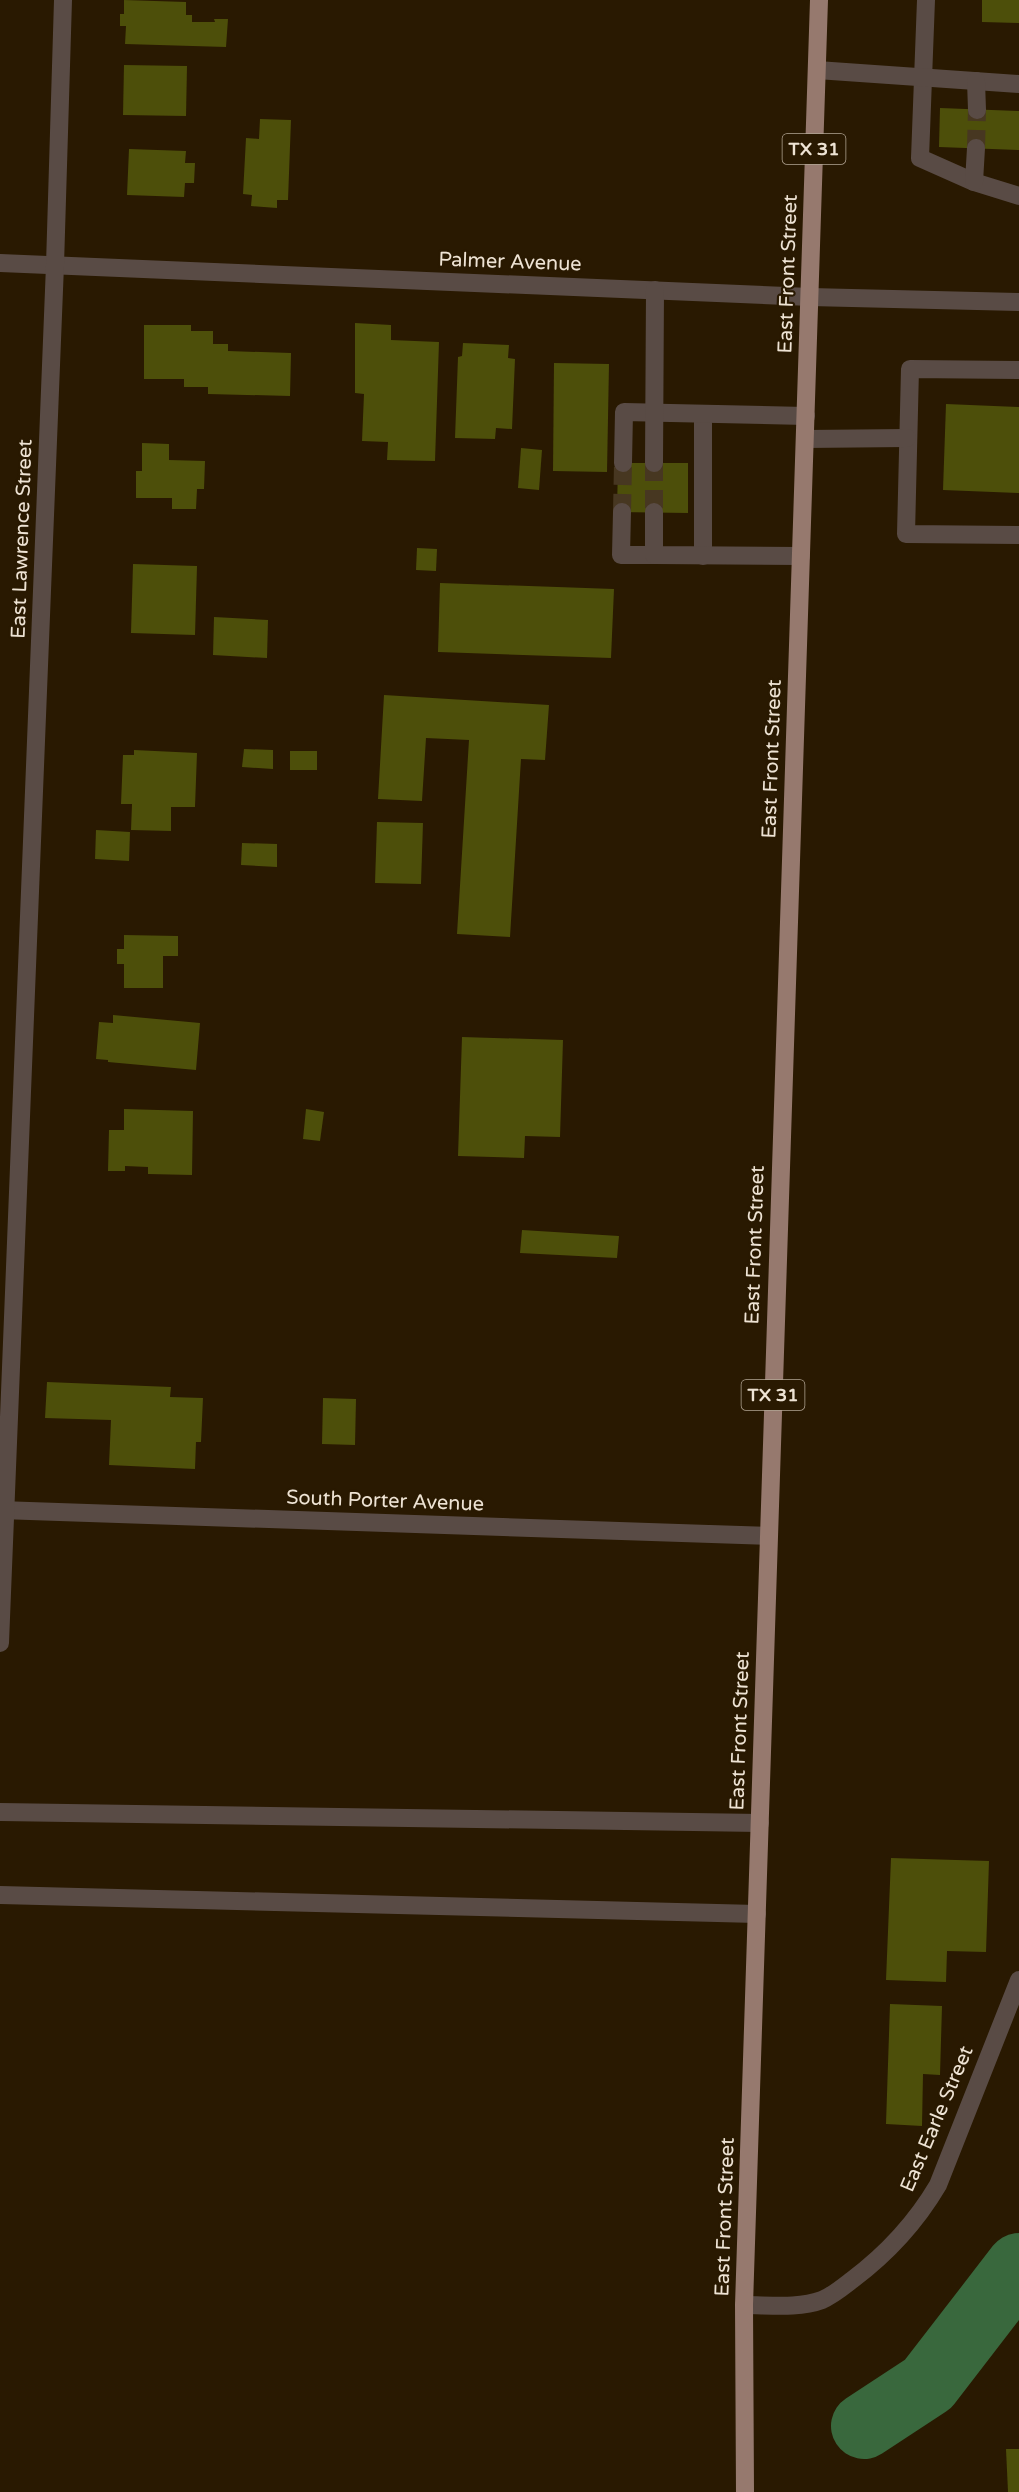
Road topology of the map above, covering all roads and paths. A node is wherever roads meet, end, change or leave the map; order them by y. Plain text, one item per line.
1 (63, 0) edge
2 (819, 0) edge
3 (926, 0) edge
4 (817, 70) junction
5 (922, 77) junction
6 (976, 81) junction
7 (1019, 84) edge
8 (977, 110) tunnel mouth
9 (976, 148) tunnel mouth
10 (974, 182) junction
11 (1019, 196) edge
12 (0, 263) edge
13 (55, 265) junction
14 (655, 290) junction
15 (810, 297) junction
16 (1019, 302) edge
17 (1019, 370) edge
18 (655, 413) junction
19 (703, 414) junction
20 (806, 416) junction
21 (907, 438) junction
22 (805, 439) junction
23 (623, 463) tunnel mouth
24 (654, 463) tunnel mouth
25 (622, 512) tunnel mouth
26 (654, 512) tunnel mouth
27 (1019, 535) edge
28 (654, 555) junction
29 (703, 556) junction
30 (801, 556) junction
31 (3, 1510) edge
32 (768, 1536) junction
33 (0, 1643) edge
34 (0, 1812) edge
35 (760, 1823) junction
36 (0, 1895) edge
37 (757, 1914) junction
38 (1019, 1980) edge
39 (744, 2305) junction
40 (745, 2492) edge

1 - 13 street, East Lawrence Street
2 - 4 main road, East Front Street / TX 31
3 - 5 street
4 - 5 street
4 - 15 main road, East Front Street / TX 31
5 - 6 street
5 - 10 street
6 - 7 street
6 - 8 street
9 - 10 street
10 - 11 street
12 - 13 street, Palmer Avenue
13 - 14 street, Palmer Avenue
13 - 31 street, East Lawrence Street
14 - 15 street, Palmer Avenue
14 - 18 street
15 - 16 street, Palmer Avenue
15 - 20 main road, East Front Street / TX 31
17 - 21 street
18 - 19 street
18 - 23 street
18 - 24 street
19 - 20 street
19 - 29 street
20 - 22 main road, East Front Street / TX 31
21 - 22 street
21 - 27 street
22 - 30 main road, East Front Street / TX 31
25 - 28 street
26 - 28 street
28 - 29 street
29 - 30 street
30 - 32 main road, East Front Street / TX 31
31 - 32 street, South Porter Avenue
31 - 33 street, East Lawrence Street
32 - 35 main road, East Front Street / TX 31
34 - 35 street
35 - 37 main road, East Front Street / TX 31
36 - 37 street
37 - 39 main road, East Front Street / TX 31
38 - 39 street, East Earle Street
39 - 40 main road, East Front Street / TX 31

